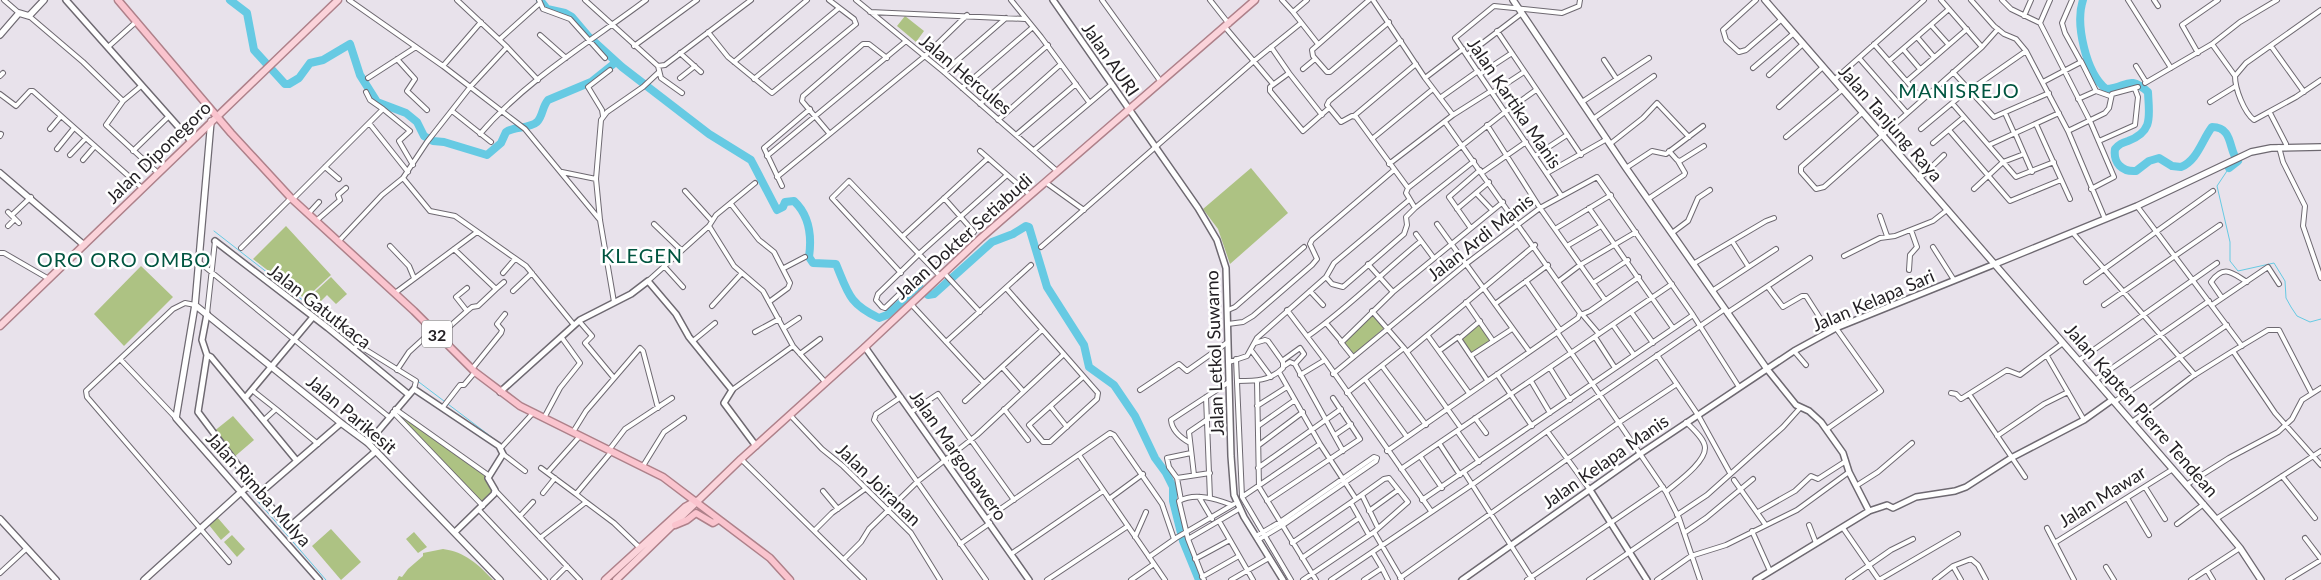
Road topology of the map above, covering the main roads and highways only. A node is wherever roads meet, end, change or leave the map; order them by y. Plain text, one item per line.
1 (44, 0) edge
2 (118, 0) edge
3 (338, 0) edge
4 (1255, 0) edge
5 (1513, 0) edge
6 (1765, 0) edge
7 (0, 35) edge
8 (216, 115) junction
9 (211, 121) junction
10 (2321, 147) edge
11 (1, 174) edge
12 (84, 245) junction
13 (1995, 264) junction
14 (195, 305) junction
15 (0, 326) edge
16 (1767, 369) road end
17 (697, 501) junction
18 (0, 520) edge
19 (718, 520) junction
20 (676, 525) junction
21 (629, 559) junction
22 (633, 565) junction
23 (787, 579) edge
24 (56, 580) edge
25 (144, 580) edge
26 (500, 580) edge
27 (605, 580) edge
28 (616, 580) edge
29 (2261, 580) edge

1 - 7 main road
2 - 8 highway, 32
3 - 8 main road, Jalan Diponegoro
4 - 17 main road, Jalan Dokter Setiabudi
5 - 16 main road
6 - 13 main road, Jalan Tanjung Raya
8 - 9 main road, Jalan Diponegoro
8 - 17 highway, 32
9 - 12 main road, Jalan Diponegoro
9 - 14 main road
10 - 13 main road
11 - 12 main road
12 - 15 main road, Jalan Diponegoro
13 - 29 main road, Jalan Kapten Pierre Tendean
14 - 25 main road, Jalan Rimba Mulya
14 - 26 main road, Jalan Parikesit
17 - 19 highway, 32
17 - 20 main road
17 - 21 main road
18 - 24 main road
19 - 20 highway
19 - 23 highway, 32
20 - 22 main road
21 - 22 main road
21 - 27 main road
22 - 28 main road

